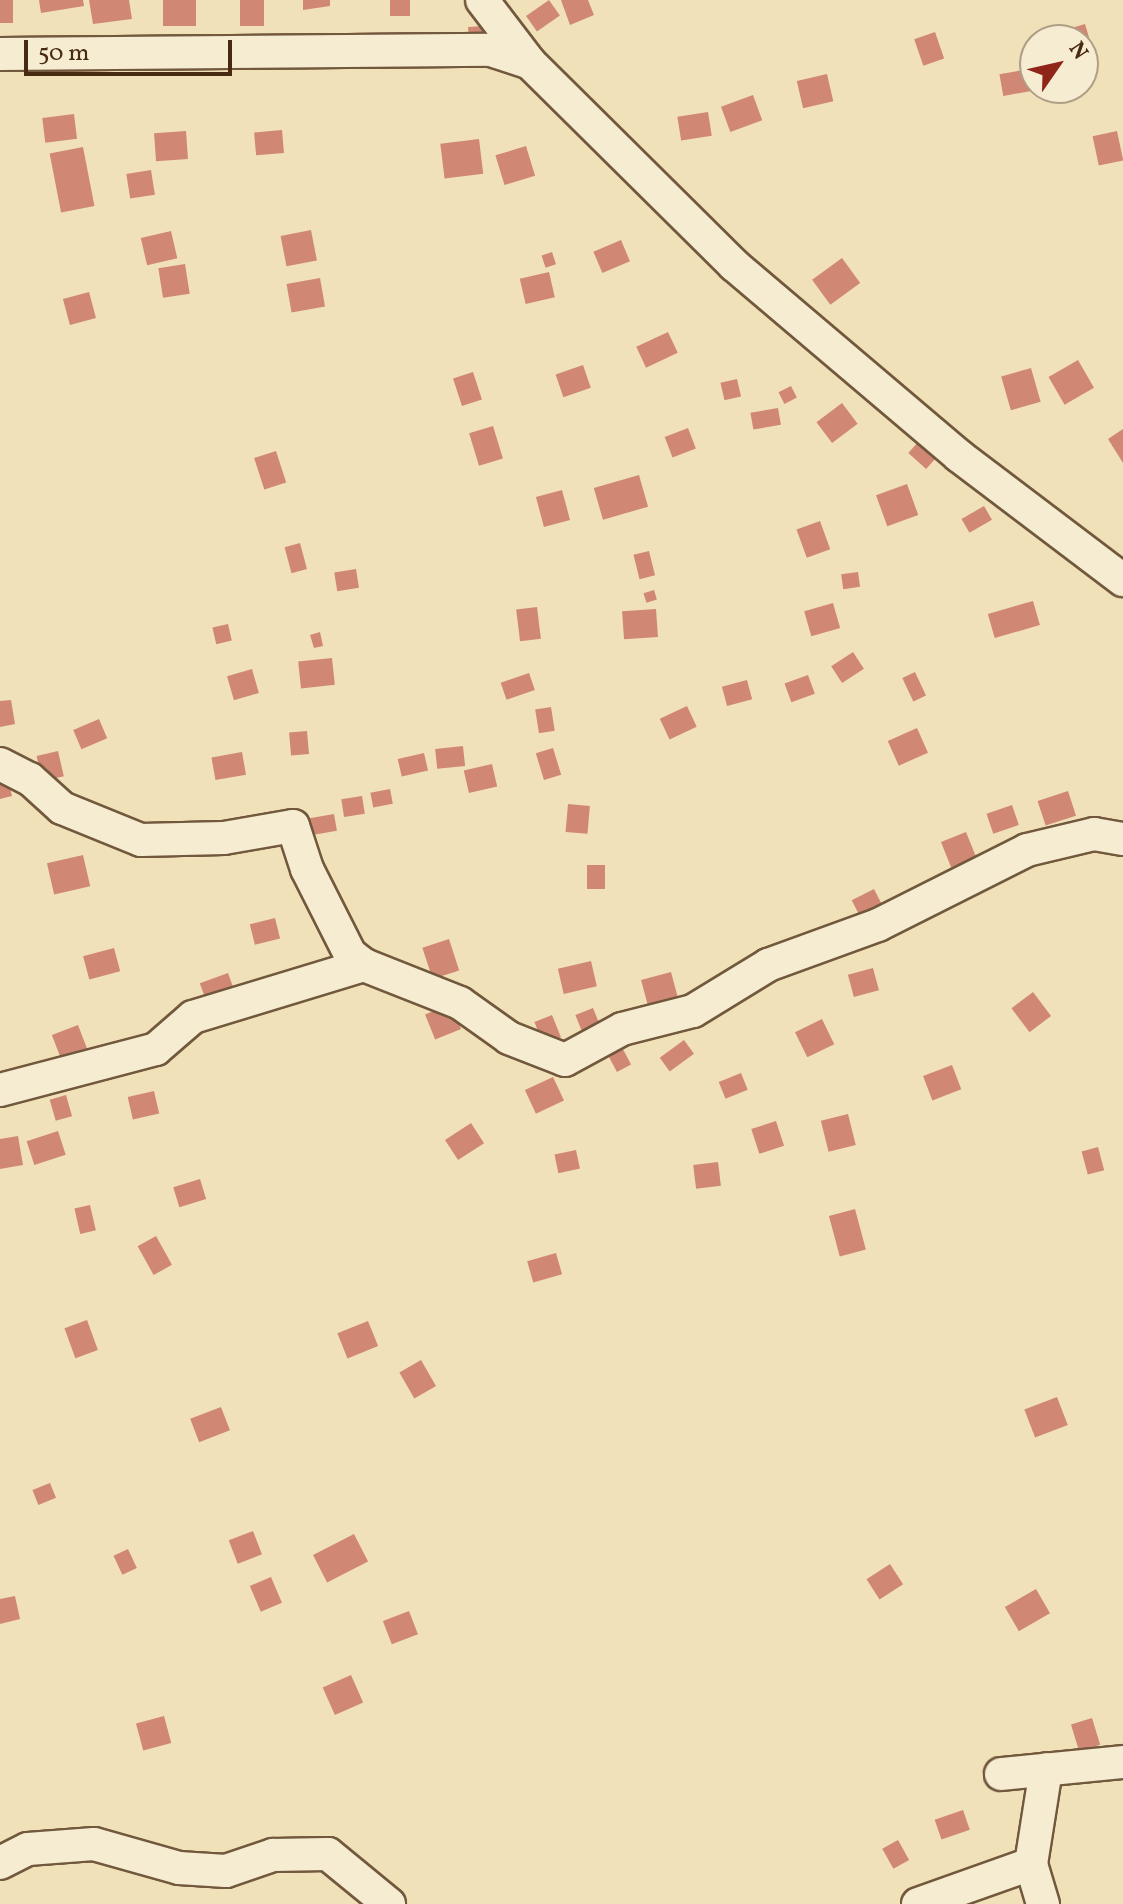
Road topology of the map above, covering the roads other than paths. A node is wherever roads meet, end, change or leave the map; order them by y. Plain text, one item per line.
1 (482, 0) edge
2 (0, 54) edge
3 (530, 63) junction
4 (1123, 580) edge
5 (0, 764) edge
6 (1123, 839) edge
7 (364, 965) junction
8 (0, 1090) edge
9 (1123, 1762) edge
10 (1046, 1769) junction
11 (1001, 1774) dead end
12 (0, 1863) edge
13 (1031, 1864) junction
14 (389, 1904) edge
15 (918, 1904) edge
16 (1043, 1904) edge

1 - 3 street
2 - 3 street
3 - 4 street
5 - 7 street
6 - 7 street
7 - 8 street
9 - 10 street
10 - 11 street
10 - 13 street
12 - 14 street
13 - 15 street
13 - 16 street

